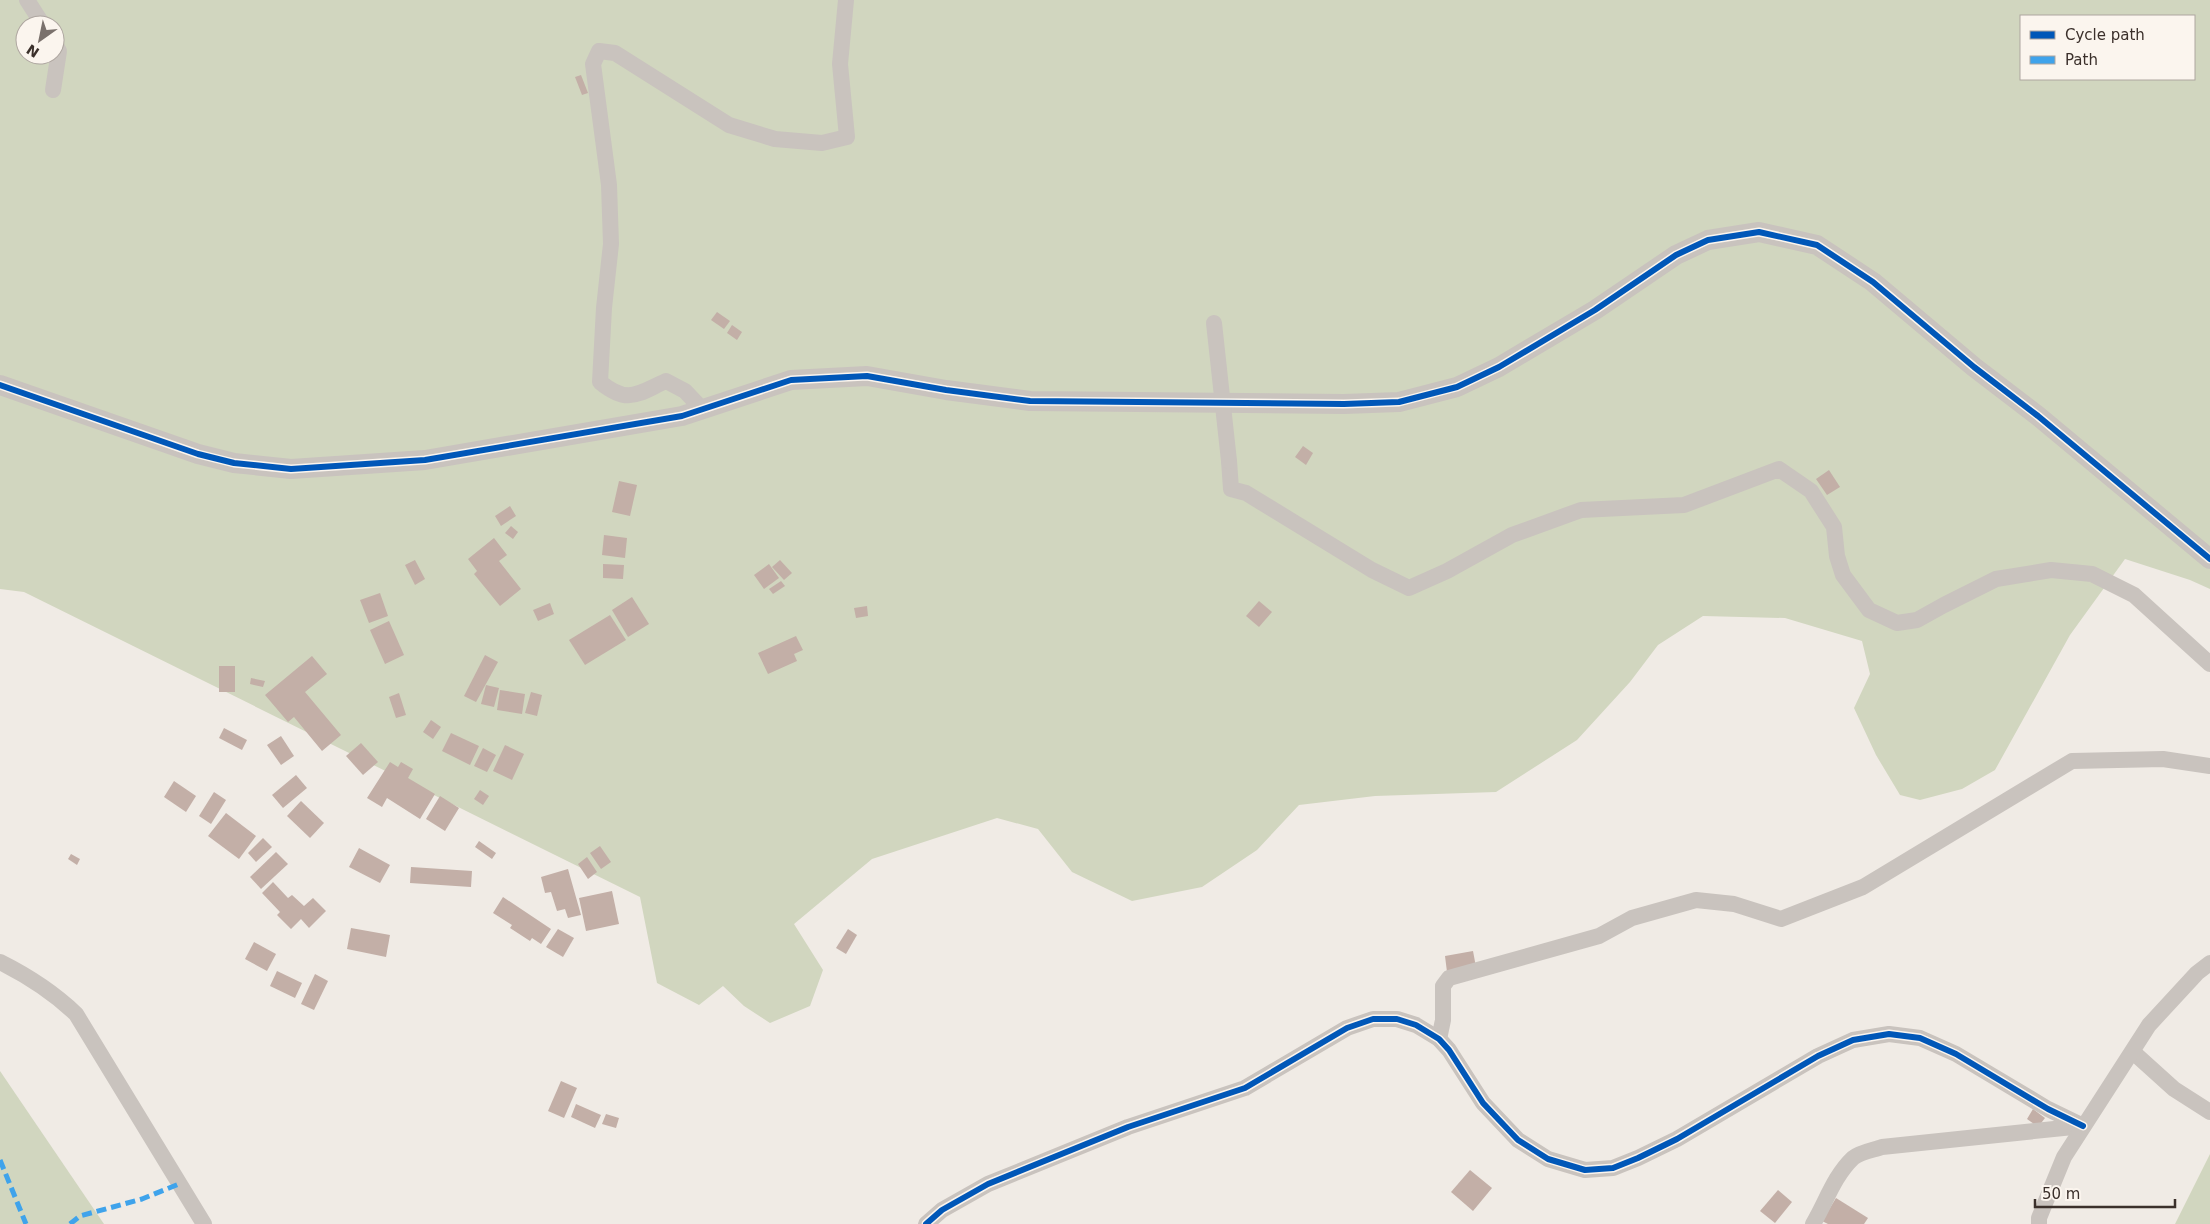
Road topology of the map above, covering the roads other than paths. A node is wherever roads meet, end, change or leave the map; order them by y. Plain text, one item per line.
1 (27, 0) edge
2 (846, 0) edge
3 (37, 15) edge
4 (57, 65) edge
5 (53, 90) dead end
6 (1214, 323) dead end
7 (0, 385) edge
8 (701, 408) junction
9 (2210, 559) edge
10 (2210, 664) edge
11 (2210, 766) edge
12 (0, 962) edge
13 (2210, 963) edge
14 (1439, 1040) junction
15 (2133, 1052) junction
16 (2210, 1112) edge
17 (2083, 1126) junction
18 (204, 1224) edge
19 (926, 1224) edge
20 (1813, 1224) edge
21 (2039, 1224) edge

1 - 3 street
2 - 8 street
4 - 5 street
6 - 10 street, bridge
7 - 8 street
8 - 9 street
11 - 14 street
12 - 18 street
13 - 15 street
14 - 17 street
14 - 19 street
15 - 16 street
15 - 17 street
17 - 20 street
17 - 21 street

